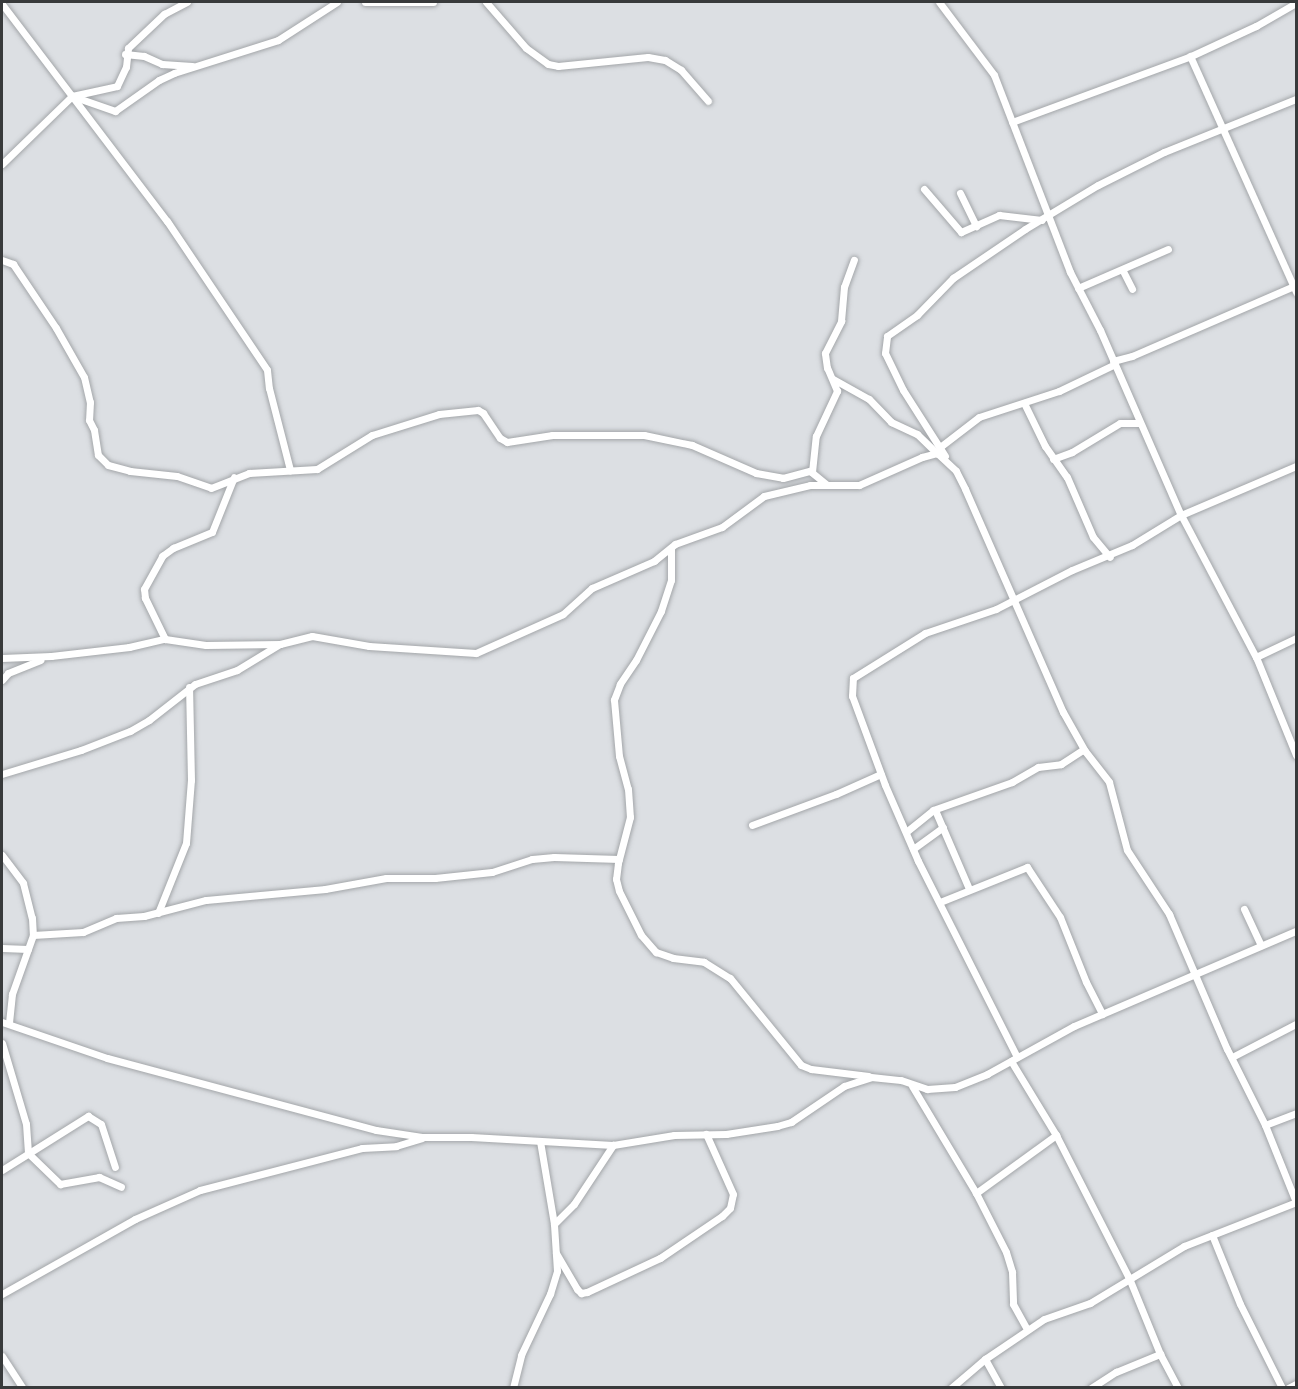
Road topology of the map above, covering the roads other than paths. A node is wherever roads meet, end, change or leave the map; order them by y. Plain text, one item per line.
1 (188, 2) edge
2 (337, 2) edge
3 (365, 2) edge
4 (433, 2) edge
5 (486, 2) edge
6 (939, 2) edge
7 (1296, 3) edge
8 (2, 4) edge
9 (125, 54) junction
10 (1190, 56) junction
11 (195, 66) junction
12 (72, 96) junction
13 (1296, 99) edge
14 (708, 101) dead end
15 (1012, 122) junction
16 (1222, 130) junction
17 (2, 164) edge
18 (924, 189) dead end
19 (960, 193) dead end
20 (1046, 217) junction
21 (976, 226) junction
22 (1168, 249) dead end
23 (2, 260) edge
24 (854, 260) dead end
25 (1123, 271) junction
26 (1078, 288) junction
27 (1132, 289) dead end
28 (1295, 289) edge
29 (1114, 362) junction
30 (832, 378) junction
31 (1024, 404) junction
32 (1140, 423) junction
33 (938, 450) junction
34 (1053, 459) junction
35 (1296, 466) edge
36 (290, 471) junction
37 (812, 472) junction
38 (234, 477) junction
39 (827, 485) junction
40 (1181, 515) junction
41 (671, 548) junction
42 (1110, 557) junction
43 (1014, 600) junction
44 (1296, 638) edge
45 (165, 639) junction
46 (280, 644) junction
47 (51, 656) junction
48 (1256, 657) junction
49 (2, 658) edge
50 (2, 680) edge
51 (189, 687) junction
52 (1084, 749) junction
53 (1296, 755) edge
54 (2, 774) edge
55 (881, 774) junction
56 (935, 810) junction
57 (752, 825) dead end
58 (943, 827) junction
59 (906, 832) junction
60 (913, 849) junction
61 (2, 855) edge
62 (619, 859) junction
63 (969, 889) junction
64 (940, 902) junction
65 (1244, 909) dead end
66 (158, 913) junction
67 (1296, 931) edge
68 (33, 935) junction
69 (1261, 945) junction
70 (2, 948) edge
71 (28, 949) junction
72 (1194, 975) junction
73 (1102, 1014) junction
74 (5, 1023) edge
75 (1296, 1024) edge
76 (2, 1043) edge
77 (1232, 1058) junction
78 (1014, 1059) junction
79 (871, 1077) junction
80 (912, 1086) junction
81 (1296, 1113) edge
82 (1266, 1125) junction
83 (706, 1134) junction
84 (1056, 1135) junction
85 (423, 1137) junction
86 (540, 1141) junction
87 (613, 1145) junction
88 (28, 1153) junction
89 (115, 1167) dead end
90 (2, 1170) edge
91 (121, 1187) dead end
92 (976, 1193) junction
93 (1296, 1202) edge
94 (554, 1224) junction
95 (1212, 1235) junction
96 (556, 1253) junction
97 (1129, 1278) junction
98 (2, 1294) edge
99 (1027, 1329) junction
100 (1160, 1354) junction
101 (2, 1356) edge
102 (985, 1359) junction
103 (1296, 1384) edge
104 (23, 1388) edge
105 (513, 1388) edge
106 (951, 1388) edge
107 (1001, 1388) edge
108 (1091, 1388) edge
109 (1178, 1388) edge
110 (1282, 1388) edge
111 (1288, 1388) edge

1 - 9 street
2 - 11 street
3 - 4 street
5 - 14 street
6 - 15 street
7 - 10 street
8 - 12 street
9 - 11 street
9 - 12 street
10 - 15 street
10 - 16 street
11 - 12 street
12 - 17 street
12 - 36 street
13 - 16 street
15 - 20 street
16 - 20 street
16 - 28 street
18 - 21 street
19 - 21 street
20 - 21 street
20 - 26 street
20 - 33 street
22 - 25 street
23 - 38 street
24 - 30 street
25 - 26 street
25 - 27 street
26 - 29 street
28 - 29 street
29 - 31 street
29 - 32 street
30 - 33 street
30 - 37 street
31 - 33 street
31 - 34 street
32 - 34 street
32 - 40 street
33 - 39 street
33 - 43 street
34 - 42 street
35 - 40 street
36 - 37 street
36 - 38 street
37 - 39 street
38 - 45 street
39 - 41 street
40 - 42 street
40 - 48 street
41 - 46 street
41 - 62 street
42 - 43 street
43 - 52 street
43 - 55 street
44 - 48 street
45 - 46 street
45 - 47 street
46 - 51 street
47 - 49 street
47 - 50 street
48 - 53 street
51 - 54 street
51 - 66 street
52 - 56 street
52 - 72 street
55 - 57 street
55 - 59 street
56 - 58 street
56 - 59 street
58 - 60 street
58 - 63 street
59 - 60 street
60 - 64 street
61 - 68 street
62 - 66 street
62 - 79 street
63 - 64 street
63 - 73 street
64 - 78 street
65 - 69 street
66 - 68 street
67 - 69 street
68 - 71 street
69 - 72 street
70 - 71 street
71 - 74 street
72 - 73 street
72 - 77 street
73 - 78 street
74 - 85 street
75 - 77 street
76 - 88 street
77 - 82 street
78 - 80 street
78 - 84 street
79 - 80 street
79 - 83 street
80 - 92 street
81 - 82 street
82 - 93 street
83 - 87 street
83 - 96 street
84 - 92 street
84 - 97 street
85 - 86 street
85 - 98 street
86 - 87 street
86 - 94 street
87 - 94 street
88 - 89 street
88 - 90 street
88 - 91 street
92 - 99 street
93 - 95 street
94 - 96 street
95 - 97 street
95 - 110 street
96 - 105 street
97 - 99 street
97 - 100 street
99 - 102 street
100 - 108 street
100 - 109 street
101 - 104 street
102 - 106 street
102 - 107 street
103 - 111 street

